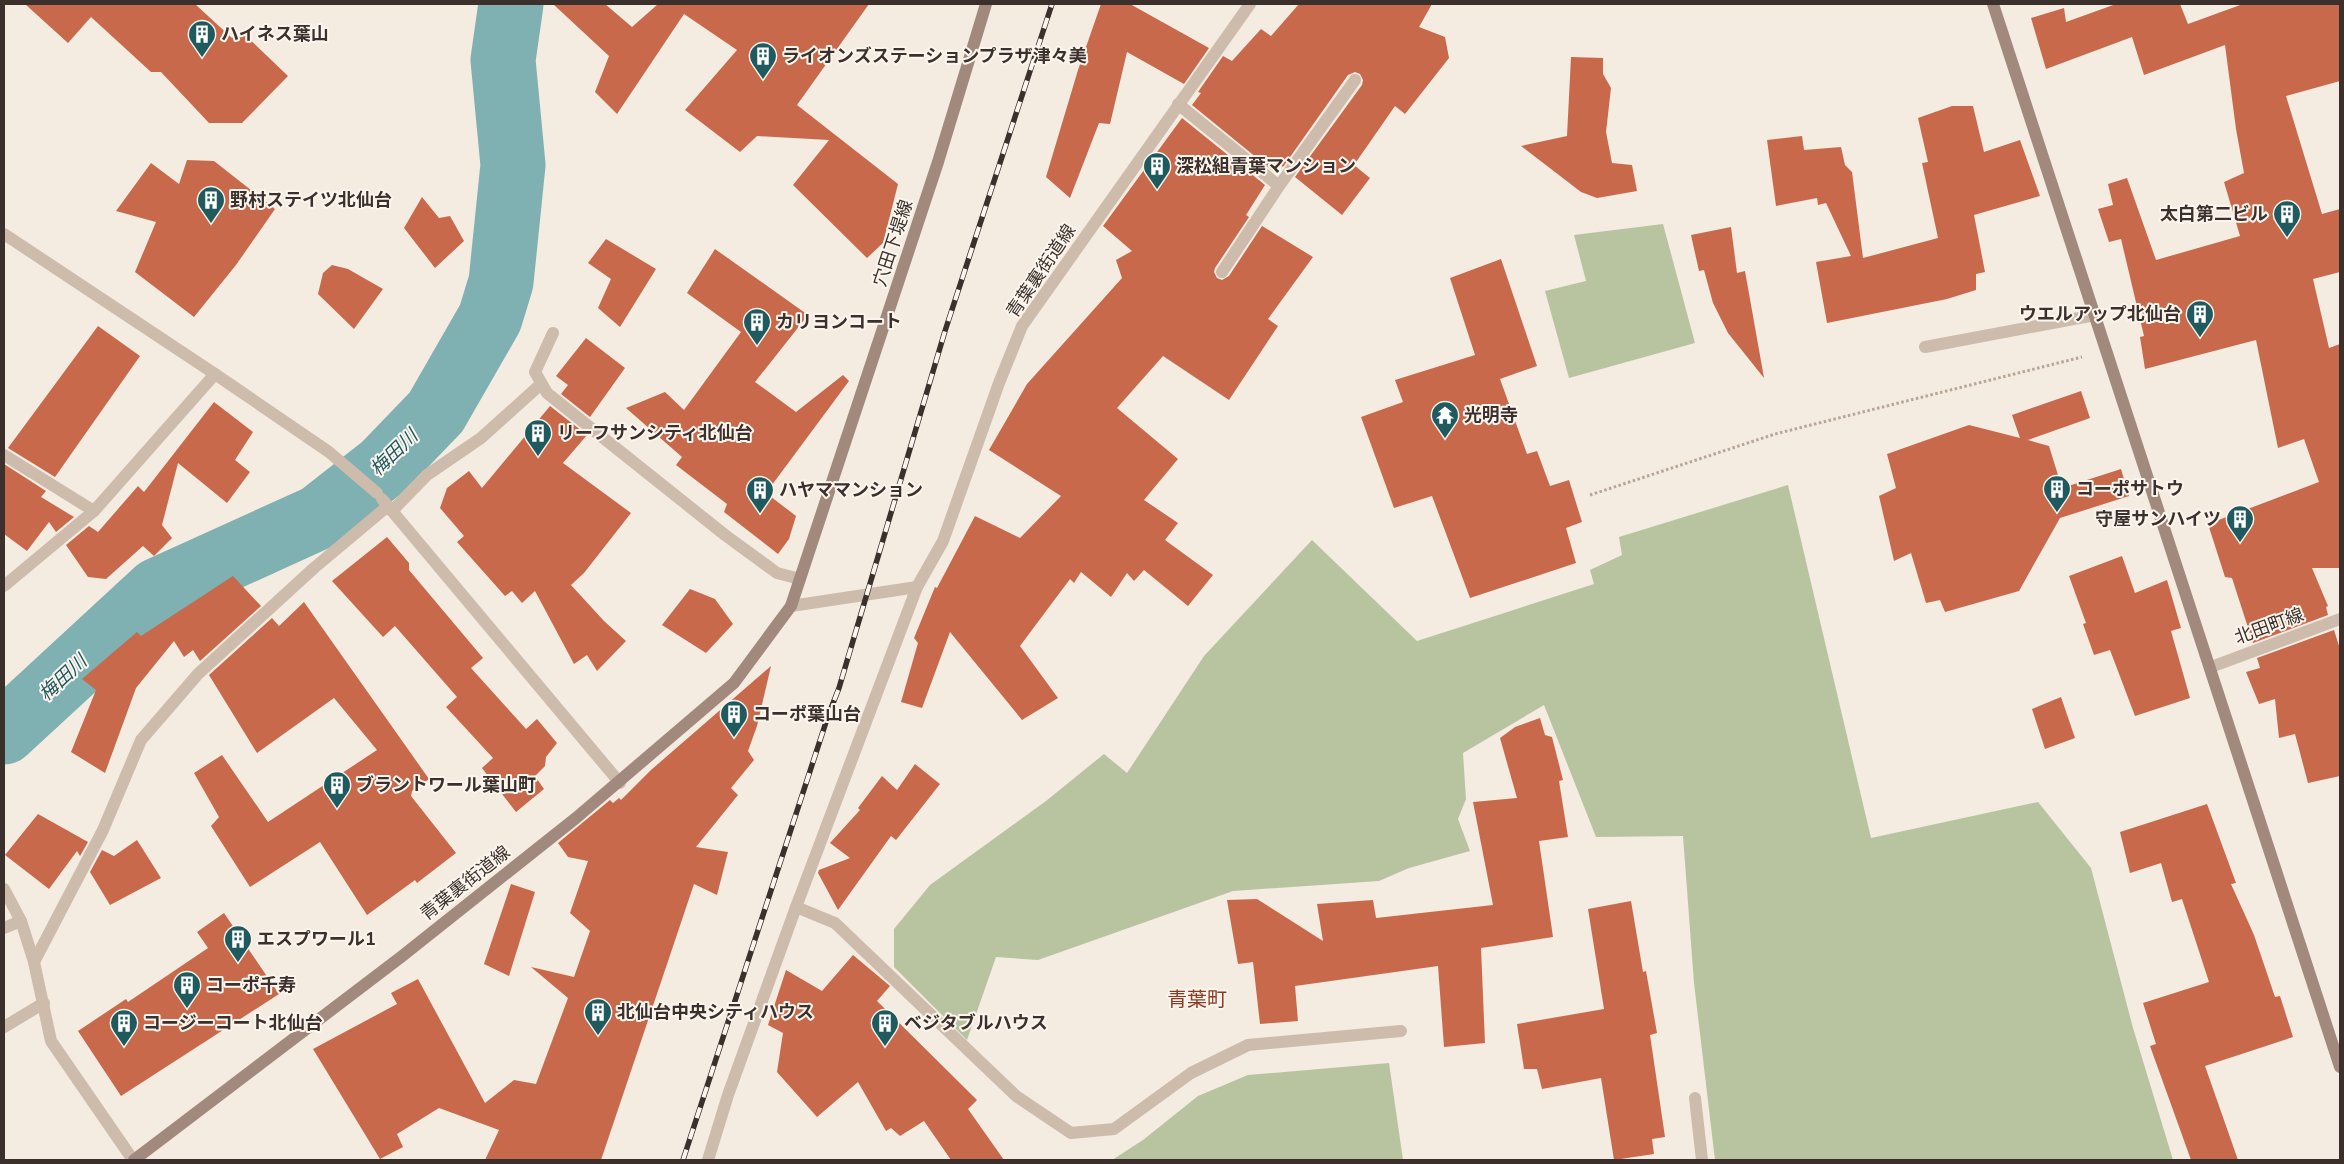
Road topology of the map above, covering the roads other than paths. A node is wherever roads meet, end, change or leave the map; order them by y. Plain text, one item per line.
1 (986, 4) edge
2 (1250, 4) edge
3 (1993, 4) edge
4 (1355, 80) dead end
5 (1178, 104) junction
6 (1279, 186) junction
7 (4, 234) edge
8 (1222, 272) dead end
9 (2095, 315) junction
10 (553, 333) dead end
11 (1926, 347) dead end
12 (215, 374) junction
13 (541, 384) junction
14 (4, 455) edge
15 (390, 508) junction
16 (94, 511) junction
17 (800, 579) junction
18 (4, 586) edge
19 (917, 587) junction
20 (791, 606) junction
21 (2340, 619) edge
22 (2211, 667) junction
23 (620, 783) junction
24 (4, 889) edge
25 (796, 907) junction
26 (21, 921) junction
27 (4, 928) edge
28 (34, 962) junction
29 (44, 1003) junction
30 (4, 1028) edge
31 (1401, 1030) dead end
32 (2340, 1067) edge
33 (1695, 1098) dead end
34 (134, 1160) edge
35 (708, 1160) edge
36 (1702, 1160) edge

1 - 17 street, 穴田下堤線
2 - 5 street, 青葉裏街道線
3 - 9 street
4 - 6 street
5 - 6 street
5 - 19 street, 青葉裏街道線
6 - 8 street
7 - 12 street
9 - 11 street
9 - 22 street
10 - 13 street
12 - 15 street
12 - 16 street
13 - 15 street
13 - 17 street
14 - 16 street
15 - 23 street
15 - 28 street
16 - 18 street
17 - 20 street, 穴田下堤線
19 - 20 street
19 - 25 street, 青葉裏街道線
20 - 23 street, 青葉裏街道線
21 - 22 street, 北田町線
22 - 32 street
23 - 34 street, 青葉裏街道線
24 - 26 street
25 - 31 street
25 - 35 street, 青葉裏街道線
26 - 27 street
26 - 28 street
28 - 29 street
29 - 30 street
29 - 34 street
33 - 36 street

